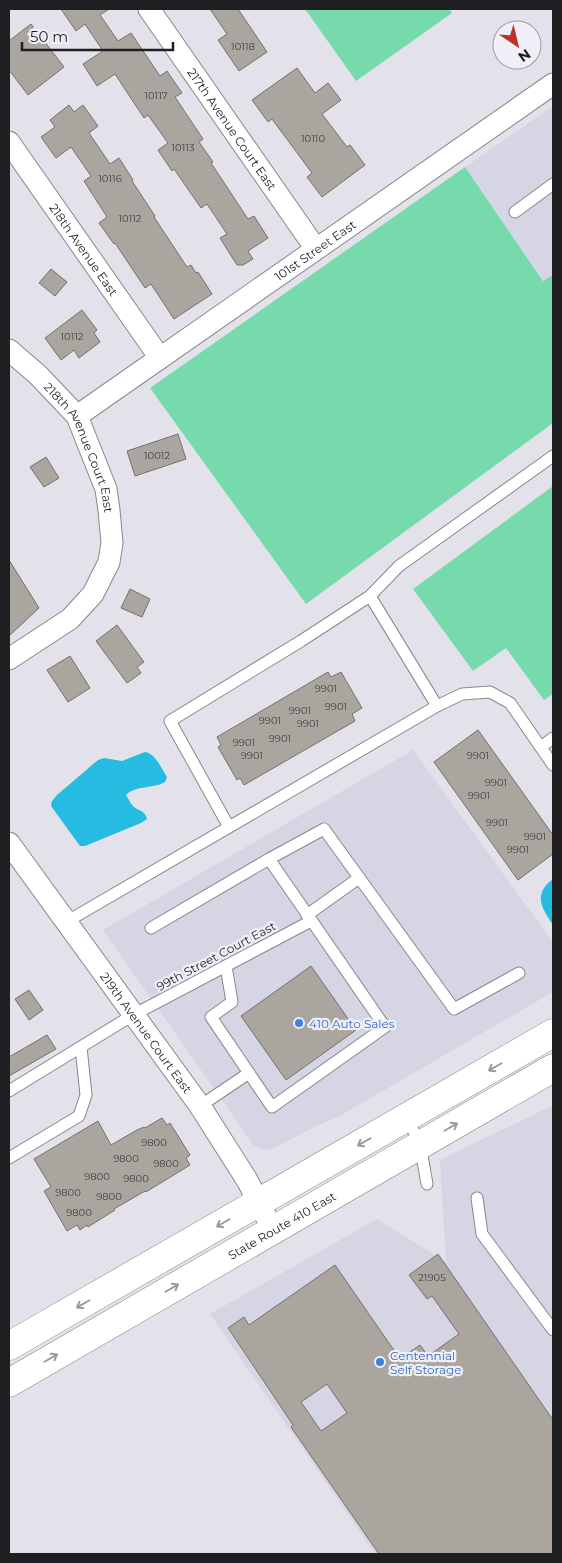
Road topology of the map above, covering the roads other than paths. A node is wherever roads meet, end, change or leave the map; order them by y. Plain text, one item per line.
1 (149, 9) edge
2 (553, 84) edge
3 (9, 142) edge
4 (553, 184) edge
5 (514, 212) dead end
6 (316, 249) junction
7 (9, 350) edge
8 (160, 358) junction
9 (78, 416) junction
10 (553, 456) edge
11 (370, 596) junction
12 (9, 659) edge
13 (437, 706) junction
14 (553, 738) edge
15 (541, 747) junction
16 (553, 765) edge
17 (229, 827) junction
18 (9, 843) edge
19 (269, 859) junction
20 (359, 878) junction
21 (309, 918) junction
22 (66, 922) junction
23 (151, 928) dead end
24 (226, 966) junction
25 (519, 973) dead end
26 (133, 1015) junction
27 (553, 1033) edge
28 (81, 1047) junction
29 (553, 1068) edge
30 (249, 1073) junction
31 (9, 1091) edge
32 (200, 1106) junction
33 (407, 1118) junction
34 (420, 1144) junction
35 (9, 1158) edge
36 (427, 1184) dead end
37 (477, 1198) dead end
38 (259, 1203) junction
39 (273, 1230) junction
40 (553, 1330) edge
41 (9, 1346) edge
42 (9, 1383) edge

1 - 6 street, 217th Avenue Court East
2 - 6 street, 101st Street East
3 - 8 street, 218th Avenue East
4 - 5 lane
6 - 8 street, 101st Street East
7 - 9 street, 218th Avenue Court East
8 - 9 street, 101st Street East
9 - 12 street, 218th Avenue Court East
10 - 11 lane
11 - 13 lane
11 - 17 lane
13 - 15 lane
13 - 17 lane
14 - 15 lane
15 - 16 lane
17 - 22 lane
18 - 22 street, 219th Avenue Court East
19 - 20 lane
19 - 21 lane
19 - 23 lane
20 - 21 lane, 99th Street Court East
20 - 25 lane
21 - 24 lane, 99th Street Court East
21 - 30 lane
22 - 26 street, 219th Avenue Court East
24 - 26 lane, 99th Street Court East
24 - 30 lane
26 - 28 lane, 99th Street Court East
26 - 32 street, 219th Avenue Court East
27 -> 33 main road
28 - 31 lane, 99th Street Court East
28 - 35 lane
34 -> 29 main road, State Route 410 East
30 - 32 lane
32 - 38 street, 219th Avenue Court East
33 - 34 lane
33 -> 38 main road
34 - 36 lane
34 - 39 main road, State Route 410 East
37 - 40 lane
38 - 39 street, 219th Avenue Court East
38 -> 41 main road
42 -> 39 main road, State Route 410 East

